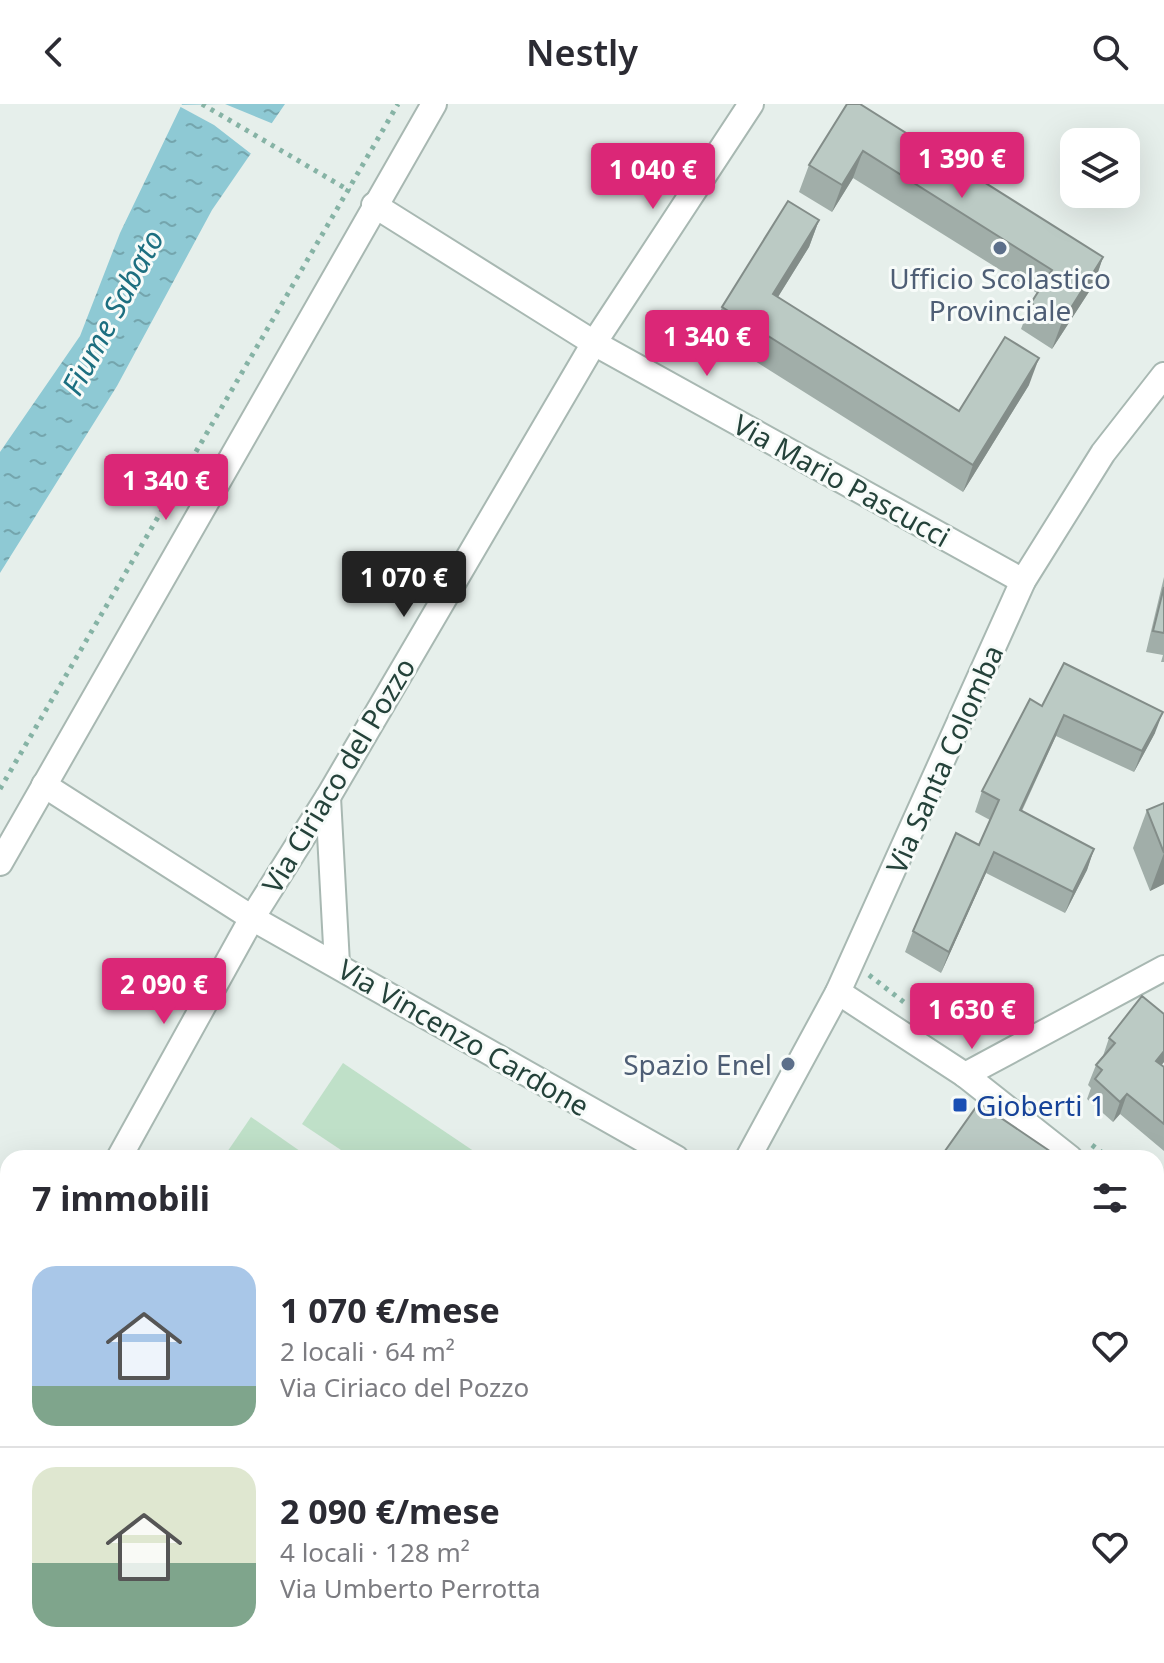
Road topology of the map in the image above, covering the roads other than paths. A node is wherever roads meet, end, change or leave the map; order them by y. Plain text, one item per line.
1 (434, 104) edge
2 (751, 104) edge
3 (374, 205) junction
4 (594, 343) junction
5 (1164, 375) edge
6 (1023, 581) junction
7 (44, 785) junction
8 (328, 797) junction
9 (0, 863) edge
10 (252, 918) junction
11 (337, 964) junction
12 (1161, 976) edge
13 (838, 992) junction
14 (965, 1075) junction
15 (123, 1150) edge
16 (662, 1150) edge
17 (752, 1150) edge
18 (1060, 1150) edge

1 - 3 street
2 - 4 street, Via Ciriaco del Pozzo
3 - 4 street, Via Mario Pascucci
3 - 7 street
4 - 6 street, Via Mario Pascucci
4 - 8 street, Via Ciriaco del Pozzo
5 - 6 street, Via Santa Colomba
6 - 13 street, Via Santa Colomba
7 - 9 street
7 - 10 street, Via Vincenzo Cardone
8 - 10 street, Via Ciriaco del Pozzo
8 - 11 street
10 - 11 street, Via Vincenzo Cardone
10 - 15 street, Via Ciriaco del Pozzo
11 - 16 street, Via Vincenzo Cardone
12 - 14 street
13 - 14 street
13 - 17 street, Via Santa Colomba
14 - 18 street

